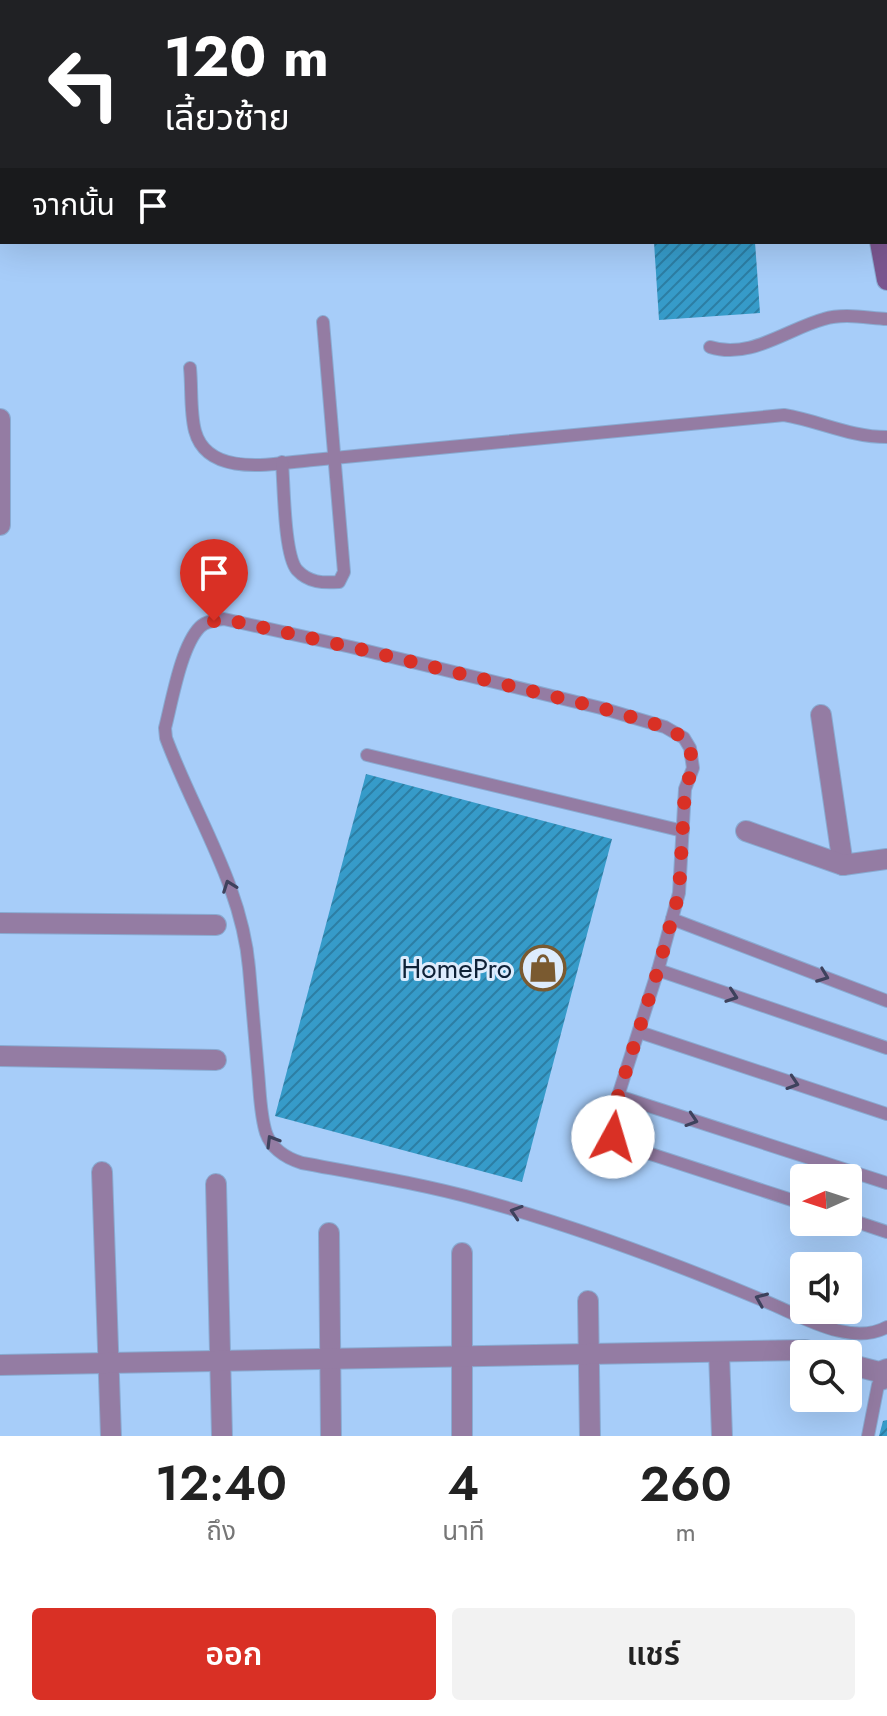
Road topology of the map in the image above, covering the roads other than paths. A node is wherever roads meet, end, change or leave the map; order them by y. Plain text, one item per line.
1 (880, 244) edge
2 (887, 280) edge
3 (887, 319) edge
4 (323, 322) dead end
5 (710, 347) dead end
6 (190, 368) dead end
7 (0, 419) edge
8 (887, 437) edge
9 (334, 458) junction
10 (282, 462) junction
11 (0, 470) edge
12 (0, 525) edge
13 (821, 715) dead end
14 (367, 755) dead end
15 (683, 831) junction
16 (746, 831) dead end
17 (887, 859) edge
18 (843, 865) junction
19 (672, 919) junction
20 (0, 923) edge
21 (216, 925) dead end
22 (658, 970) junction
23 (887, 1001) edge
24 (639, 1032) junction
25 (887, 1048) edge
26 (0, 1056) edge
27 (216, 1060) dead end
28 (618, 1096) junction
29 (887, 1114) edge
30 (102, 1172) dead end
31 (887, 1183) edge
32 (216, 1184) dead end
33 (790, 1199) edge
34 (862, 1224) edge
35 (887, 1232) edge
36 (329, 1233) dead end
37 (462, 1253) dead end
38 (588, 1301) dead end
39 (887, 1327) edge
40 (790, 1350) edge
41 (719, 1352) junction
42 (590, 1354) junction
43 (460, 1355) junction
44 (330, 1359) junction
45 (220, 1360) junction
46 (109, 1363) junction
47 (0, 1365) edge
48 (862, 1368) edge
49 (887, 1369) edge
50 (887, 1382) edge
51 (111, 1436) edge
52 (222, 1436) edge
53 (331, 1436) edge
54 (462, 1436) edge
55 (590, 1436) edge
56 (722, 1436) edge
57 (868, 1436) edge

1 - 2 main road
3 - 5 lane
4 - 9 lane
6 - 10 lane
7 - 11 street
8 - 9 lane
9 - 10 lane
9 - 10 lane
11 - 12 street
13 - 18 street
14 - 15 lane
15 - 19 lane
39 -> 15 lane
16 - 18 street
17 - 18 street
19 - 22 lane
19 -> 23 lane
20 - 21 street
22 - 24 lane
22 -> 25 lane
24 - 28 lane
24 -> 29 lane
26 - 27 street
28 -> 31 lane
28 - 33 lane
30 - 46 street
32 - 45 street
34 - 35 lane
36 - 44 street
37 - 43 street
38 - 42 street
40 - 41 street
41 - 42 street
41 - 56 street
42 - 43 street
42 - 55 street
43 - 44 street
43 - 54 street
44 - 45 street
44 - 53 street
45 - 46 street
45 - 52 street
46 - 47 street
46 - 51 street
48 - 49 street
50 - 57 lane

